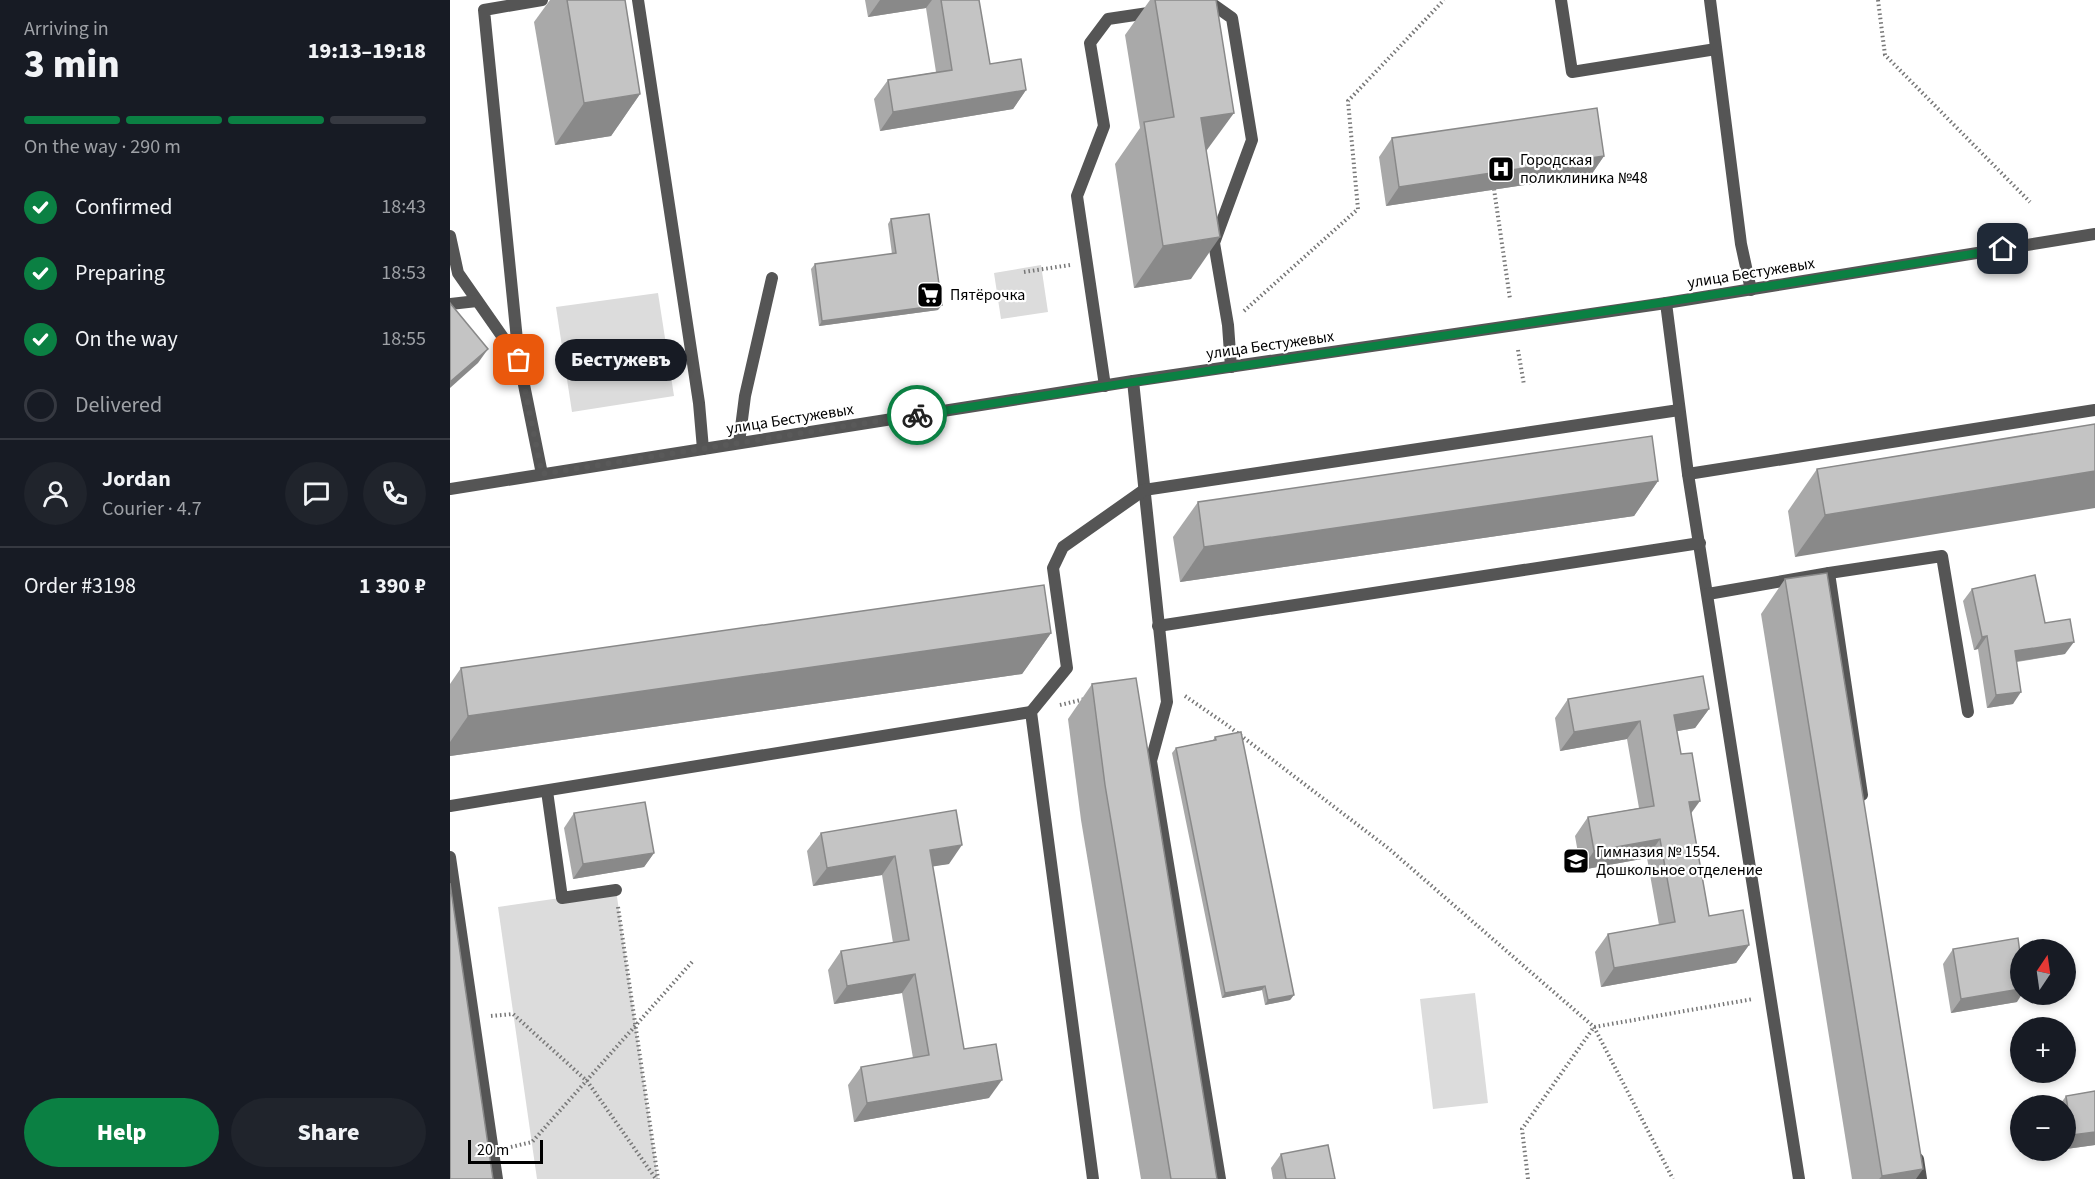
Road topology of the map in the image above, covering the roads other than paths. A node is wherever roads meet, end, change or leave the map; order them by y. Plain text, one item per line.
1 (542, 0) edge
2 (638, 0) edge
3 (1562, 0) edge
4 (1710, 0) edge
5 (1188, 7) edge
6 (1165, 10) edge
7 (1716, 49) junction
8 (2095, 234) edge
9 (450, 236) edge
10 (772, 278) dead end
11 (1751, 290) junction
12 (477, 301) junction
13 (1666, 303) junction
14 (450, 304) edge
15 (519, 360) junction
16 (1231, 367) junction
17 (1133, 381) junction
18 (1105, 386) junction
19 (1679, 410) junction
20 (2095, 410) edge
21 (739, 443) junction
22 (703, 449) junction
23 (542, 474) junction
24 (1688, 474) junction
25 (450, 489) edge
26 (1144, 490) junction
27 (1700, 543) junction
28 (1829, 573) junction
29 (1708, 594) junction
30 (1158, 626) junction
31 (1031, 711) junction
32 (1968, 712) dead end
33 (547, 791) junction
34 (450, 806) edge
35 (1864, 806) edge
36 (450, 857) edge
37 (616, 890) road end
38 (1916, 1144) edge
39 (497, 1179) edge
40 (1094, 1179) edge
41 (1220, 1179) edge
42 (1799, 1179) edge
43 (1921, 1179) edge

1 - 15 street
2 - 22 street
3 - 7 street
4 - 7 street
5 - 16 street
6 - 18 street
7 - 11 street
8 - 11 street, улица Бестужевых
9 - 12 street
10 - 21 street
11 - 13 street, улица Бестужевых
12 - 14 street
12 - 15 street
13 - 16 street, улица Бестужевых
13 - 19 street
15 - 23 street
16 - 17 street, улица Бестужевых
17 - 18 street, улица Бестужевых
17 - 26 street
18 - 21 street, улица Бестужевых
19 - 24 street
19 - 26 street
20 - 24 street
21 - 22 street, улица Бестужевых
22 - 23 street, улица Бестужевых
23 - 25 street, улица Бестужевых
24 - 27 street
26 - 30 street
26 - 31 street
27 - 29 street
27 - 30 street
28 - 29 street
28 - 32 street
28 - 35 street
29 - 42 street
30 - 41 street
31 - 33 street
31 - 40 street
33 - 34 street
33 - 37 street
36 - 39 street
38 - 43 street

